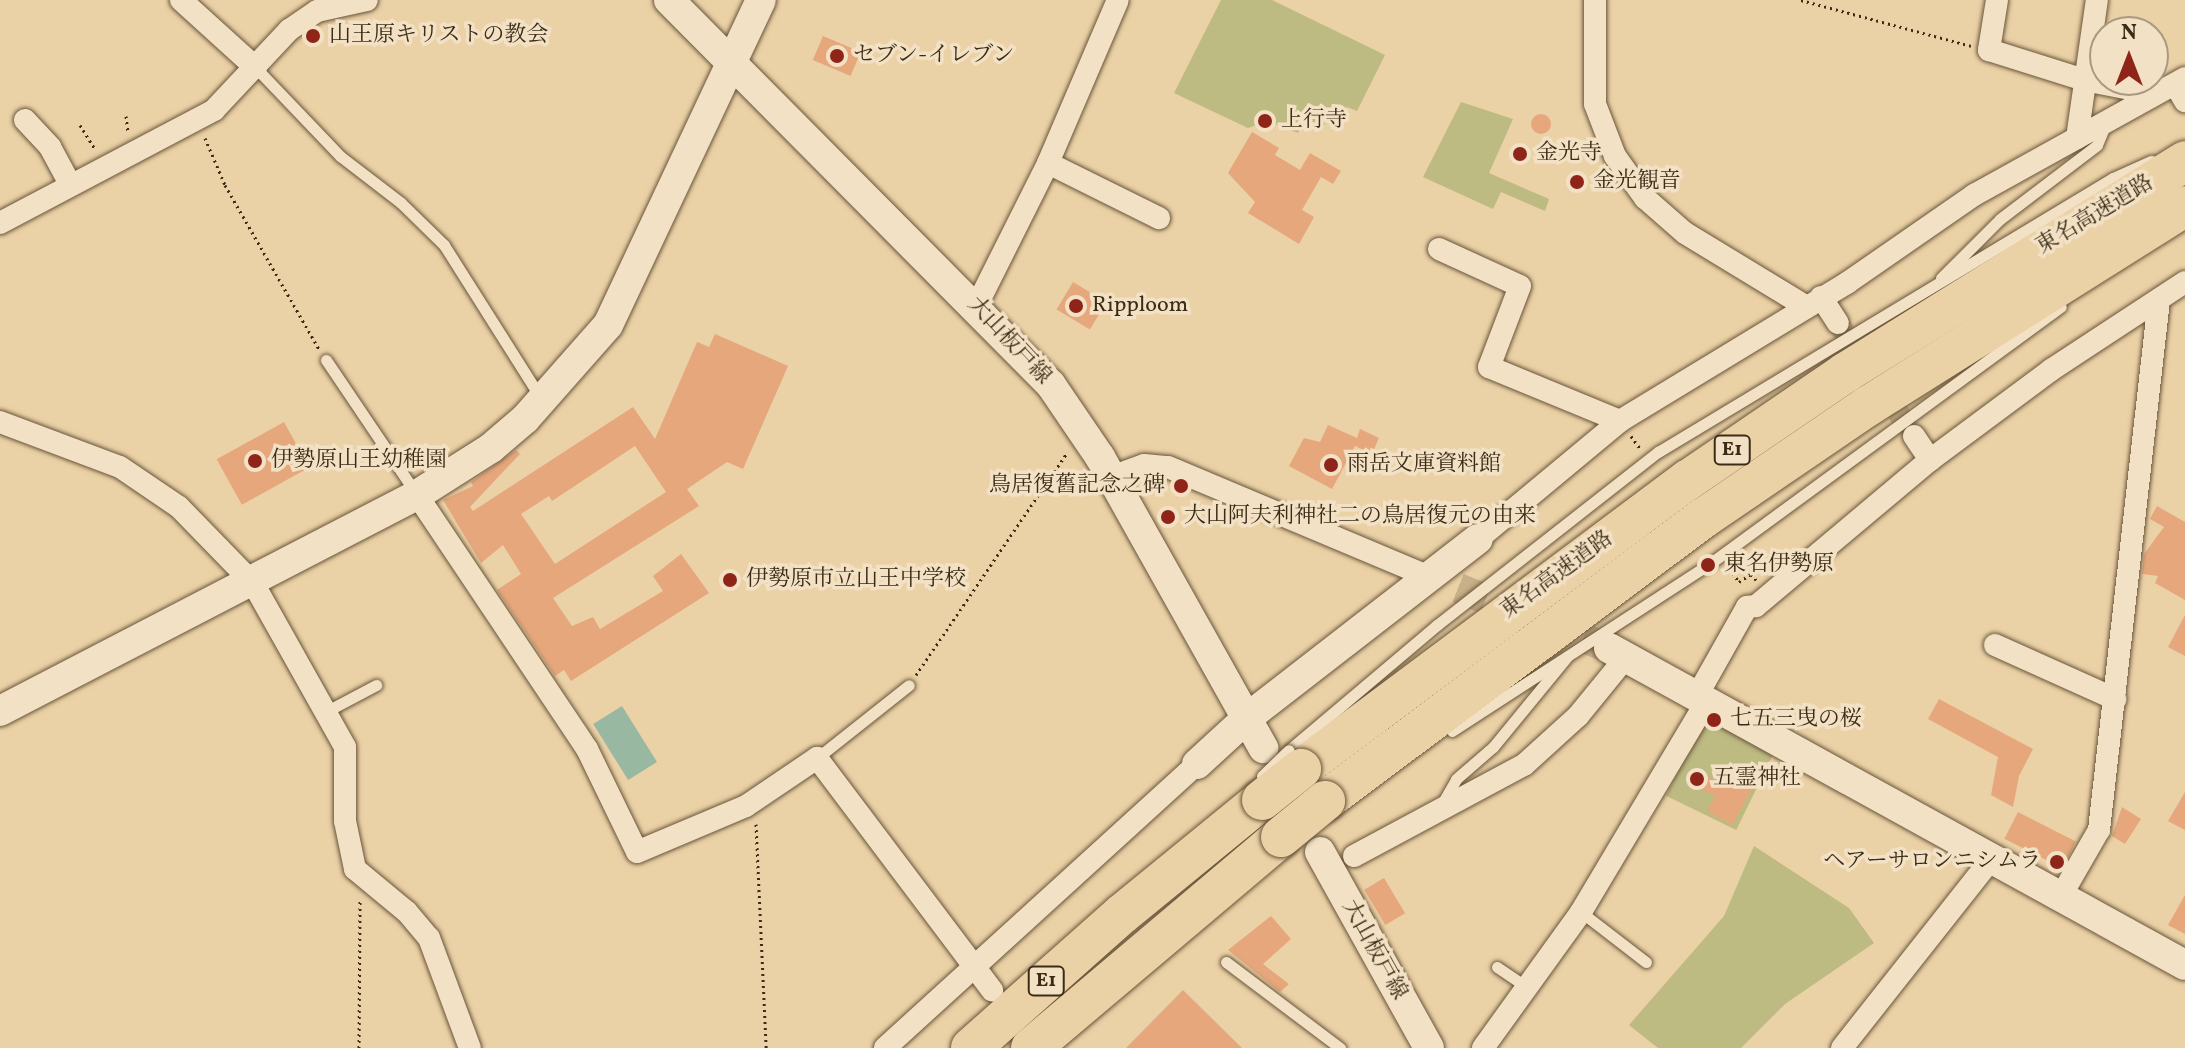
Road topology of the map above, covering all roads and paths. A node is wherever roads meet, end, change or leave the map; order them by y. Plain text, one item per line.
1 (181, 0) edge
2 (367, 0) edge
3 (669, 0) edge
4 (761, 0) edge
5 (1118, 0) edge
6 (1595, 0) edge
7 (1801, 0) edge
8 (1997, 0) edge
9 (2097, 0) edge
10 (1989, 50) junction
11 (731, 59) junction
12 (256, 68) junction
13 (2084, 80) junction
14 (2175, 89) edge
15 (25, 120) dead end
16 (197, 120) junction
17 (2107, 122) junction
18 (80, 125) dead end
19 (2077, 138) junction
20 (2185, 145) edge
21 (2185, 161) edge
22 (1048, 163) junction
23 (105, 164) junction
24 (70, 184) junction
25 (2185, 209) edge
26 (1159, 218) dead end
27 (0, 223) edge
28 (1439, 249) dead end
29 (2102, 276) dead end
30 (2185, 282) edge
31 (1926, 292) junction
32 (2078, 294) dead end
33 (2159, 300) junction
34 (1813, 302) junction
35 (977, 305) junction
36 (1838, 323) tunnel mouth
37 (326, 360) joint
38 (543, 401) junction
39 (0, 422) edge
40 (1625, 428) junction
41 (1083, 430) junction
42 (1914, 436) tunnel mouth
43 (1643, 453) dead end
44 (1930, 460) junction
45 (1111, 477) junction
46 (417, 495) junction
47 (1478, 539) joint
48 (1724, 562) dead end
49 (1430, 577) junction
50 (253, 583) junction
51 (1458, 588) tunnel mouth
52 (1768, 595) junction
53 (1995, 645) dead end
54 (1575, 647) junction
55 (1618, 652) joint
56 (376, 685) dead end
57 (909, 685) joint
58 (1703, 697) junction
59 (2115, 699) junction
60 (0, 711) edge
61 (325, 712) junction
62 (1247, 718) junction
63 (1439, 740) dead end
64 (1284, 756) junction
65 (817, 758) junction
66 (1197, 764) joint
67 (756, 799) junction
68 (1439, 809) junction
69 (1320, 852) dead end
70 (1354, 856) dead end
71 (1992, 858) junction
72 (360, 873) junction
73 (1259, 876) dead end
74 (2061, 896) junction
75 (1581, 912) junction
76 (1136, 956) junction
77 (1226, 962) dead end
78 (1646, 962) dead end
79 (973, 965) junction
80 (2185, 965) edge
81 (1497, 967) dead end
82 (1528, 988) junction
83 (992, 990) dead end
84 (353, 1048) edge
85 (359, 1048) edge
86 (470, 1048) edge
87 (766, 1048) edge
88 (885, 1048) edge
89 (971, 1048) edge
90 (1031, 1048) edge
91 (1340, 1048) edge
92 (1429, 1048) edge
93 (1483, 1048) edge
94 (1842, 1048) edge

1 - 12 street
2 - 12 street
3 - 11 street, 大山板戸線
4 - 11 street
5 - 22 street
6 - 34 street
7 - 10 path
8 - 10 street
9 - 13 street
10 - 13 street
11 - 35 street, 大山板戸線
11 - 38 street
12 - 16 street
12 - 38 lane
13 - 14 street
13 - 19 street
14 - 17 street
15 - 24 street
16 - 23 street
16 - 37 path
17 - 19 street
17 - 31 lane
18 - 23 path
19 - 34 street
20 - 31 lane
21 - 64 highway, 東名高速道路 / E1
22 - 26 street
22 - 35 street
23 - 24 street
24 - 27 street
25 - 29 lane
25 - 76 highway, 東名高速道路 / E1, bridge
28 - 40 street
30 - 33 street
31 - 64 lane
32 - 54 lane
33 - 44 street
33 - 59 street
34 - 36 street
34 - 40 street
35 - 41 street, 大山板戸線
37 - 46 lane
38 - 46 street
39 - 50 street
40 - 43 path
40 - 47 street
41 - 45 street, 大山板戸線
41 - 57 path
42 - 44 street
44 - 52 street
45 - 49 street
45 - 62 street, 大山板戸線
46 - 50 street
46 - 67 street
47 - 49 street
48 - 52 path
49 - 51 street
49 - 62 street
50 - 60 street
50 - 61 street
52 - 58 street
53 - 59 street
54 - 63 lane
54 - 68 lane
55 - 58 street
55 - 68 street
56 - 61 lane
57 - 65 lane
58 - 71 street
58 - 75 street
59 - 74 street
61 - 72 street
62 - 64 street, 大山板戸線
62 - 66 street
64 - 89 highway, 東名高速道路 / E1, bridge
65 - 67 street
65 - 79 street
66 - 79 street
67 - 87 path
68 - 70 street
69 - 92 street, 大山板戸線
71 - 74 street
71 - 94 street
72 - 85 path
72 - 86 street
73 - 76 lane
74 - 80 street
75 - 78 lane
75 - 82 street
76 - 90 highway, 東名高速道路 / E1
77 - 91 lane
79 - 83 street
79 - 88 street
81 - 82 lane
82 - 93 street
84 - 85 path

